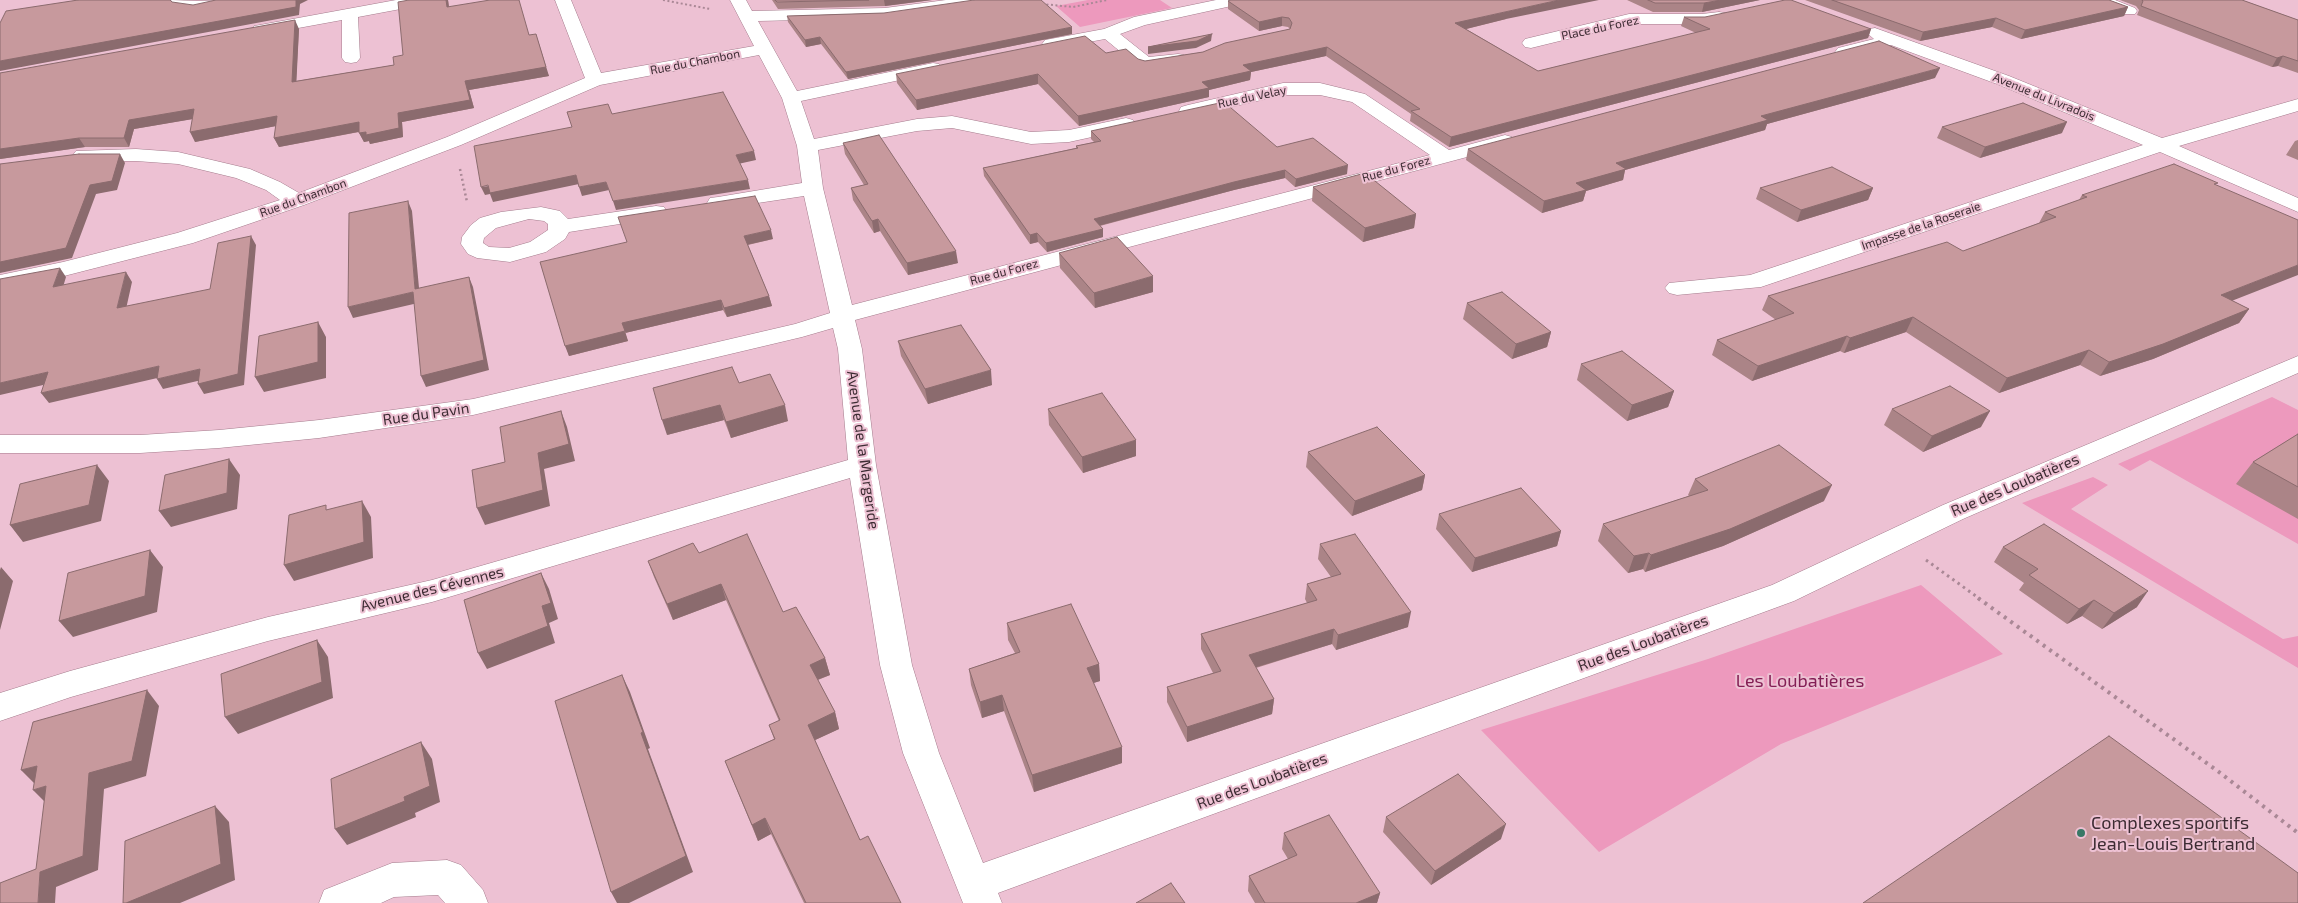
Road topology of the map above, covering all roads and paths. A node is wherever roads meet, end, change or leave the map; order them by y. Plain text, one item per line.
1 (179, 0) edge
2 (230, 0) edge
3 (422, 0) edge
4 (563, 0) edge
5 (662, 0) edge
6 (974, 0) edge
7 (1107, 0) edge
8 (1233, 0) edge
9 (2101, 0) edge
10 (1037, 4) edge
11 (743, 8) edge
12 (2129, 11) dead end
13 (350, 14) junction
14 (1730, 14) edge
15 (1857, 26) edge
16 (1108, 33) junction
17 (242, 34) edge
18 (1892, 39) junction
19 (1531, 43) dead end
20 (1032, 48) edge
21 (765, 49) junction
22 (1192, 56) edge
23 (1825, 57) edge
24 (350, 58) dead end
25 (946, 66) edge
26 (595, 80) junction
27 (791, 98) junction
28 (2298, 105) edge
29 (1172, 115) edge
30 (1144, 121) edge
31 (1521, 136) edge
32 (454, 142) junction
33 (2162, 145) junction
34 (807, 146) junction
35 (1445, 156) junction
36 (67, 157) edge
37 (813, 188) junction
38 (297, 201) junction
39 (2298, 206) edge
40 (488, 223) junction
41 (560, 227) junction
42 (0, 282) edge
43 (1677, 288) dead end
44 (842, 316) junction
45 (2298, 364) edge
46 (0, 444) edge
47 (862, 465) junction
48 (1894, 538) junction
49 (0, 707) edge
50 (2298, 833) edge
51 (978, 893) edge
52 (338, 903) edge
53 (469, 903) edge

1 - 2 street
3 - 13 street
4 - 26 street
5 - 11 path
6 - 11 street
7 - 10 path
8 - 16 street
9 - 12 street
11 - 21 street, Avenue de la Margeride
13 - 17 street
13 - 24 street
14 - 19 street, Place du Forez
15 - 18 street, Avenue du Livradois
16 - 20 street
16 - 22 street
18 - 23 street
18 - 33 street, Avenue du Livradois
21 - 26 street, Rue du Chambon
21 - 27 street, Avenue de la Margeride
25 - 27 street
26 - 32 street, Rue du Chambon
27 - 34 street, Avenue de la Margeride
28 - 33 street, Impasse de la Roseraie
29 - 35 street, Rue du Velay
30 - 34 street
31 - 35 street, Rue du Forez
32 - 38 street, Rue du Chambon
32 - 40 path
33 - 39 street, Avenue du Livradois
33 - 43 street, Impasse de la Roseraie
34 - 37 street, Avenue de la Margeride
35 - 44 street, Rue du Forez
36 - 38 street
37 - 41 street
37 - 44 street, Avenue de la Margeride
38 - 42 street, Rue du Chambon
40 - 41 street
40 - 41 street
44 - 46 street, Rue du Pavin
44 - 47 street, Avenue de la Margeride
45 - 48 street, Rue des Loubatières
47 - 49 street, Avenue des Cévennes
47 - 51 street, Avenue de la Margeride
48 - 50 path
48 - 51 street, Rue des Loubatières
52 - 53 street

